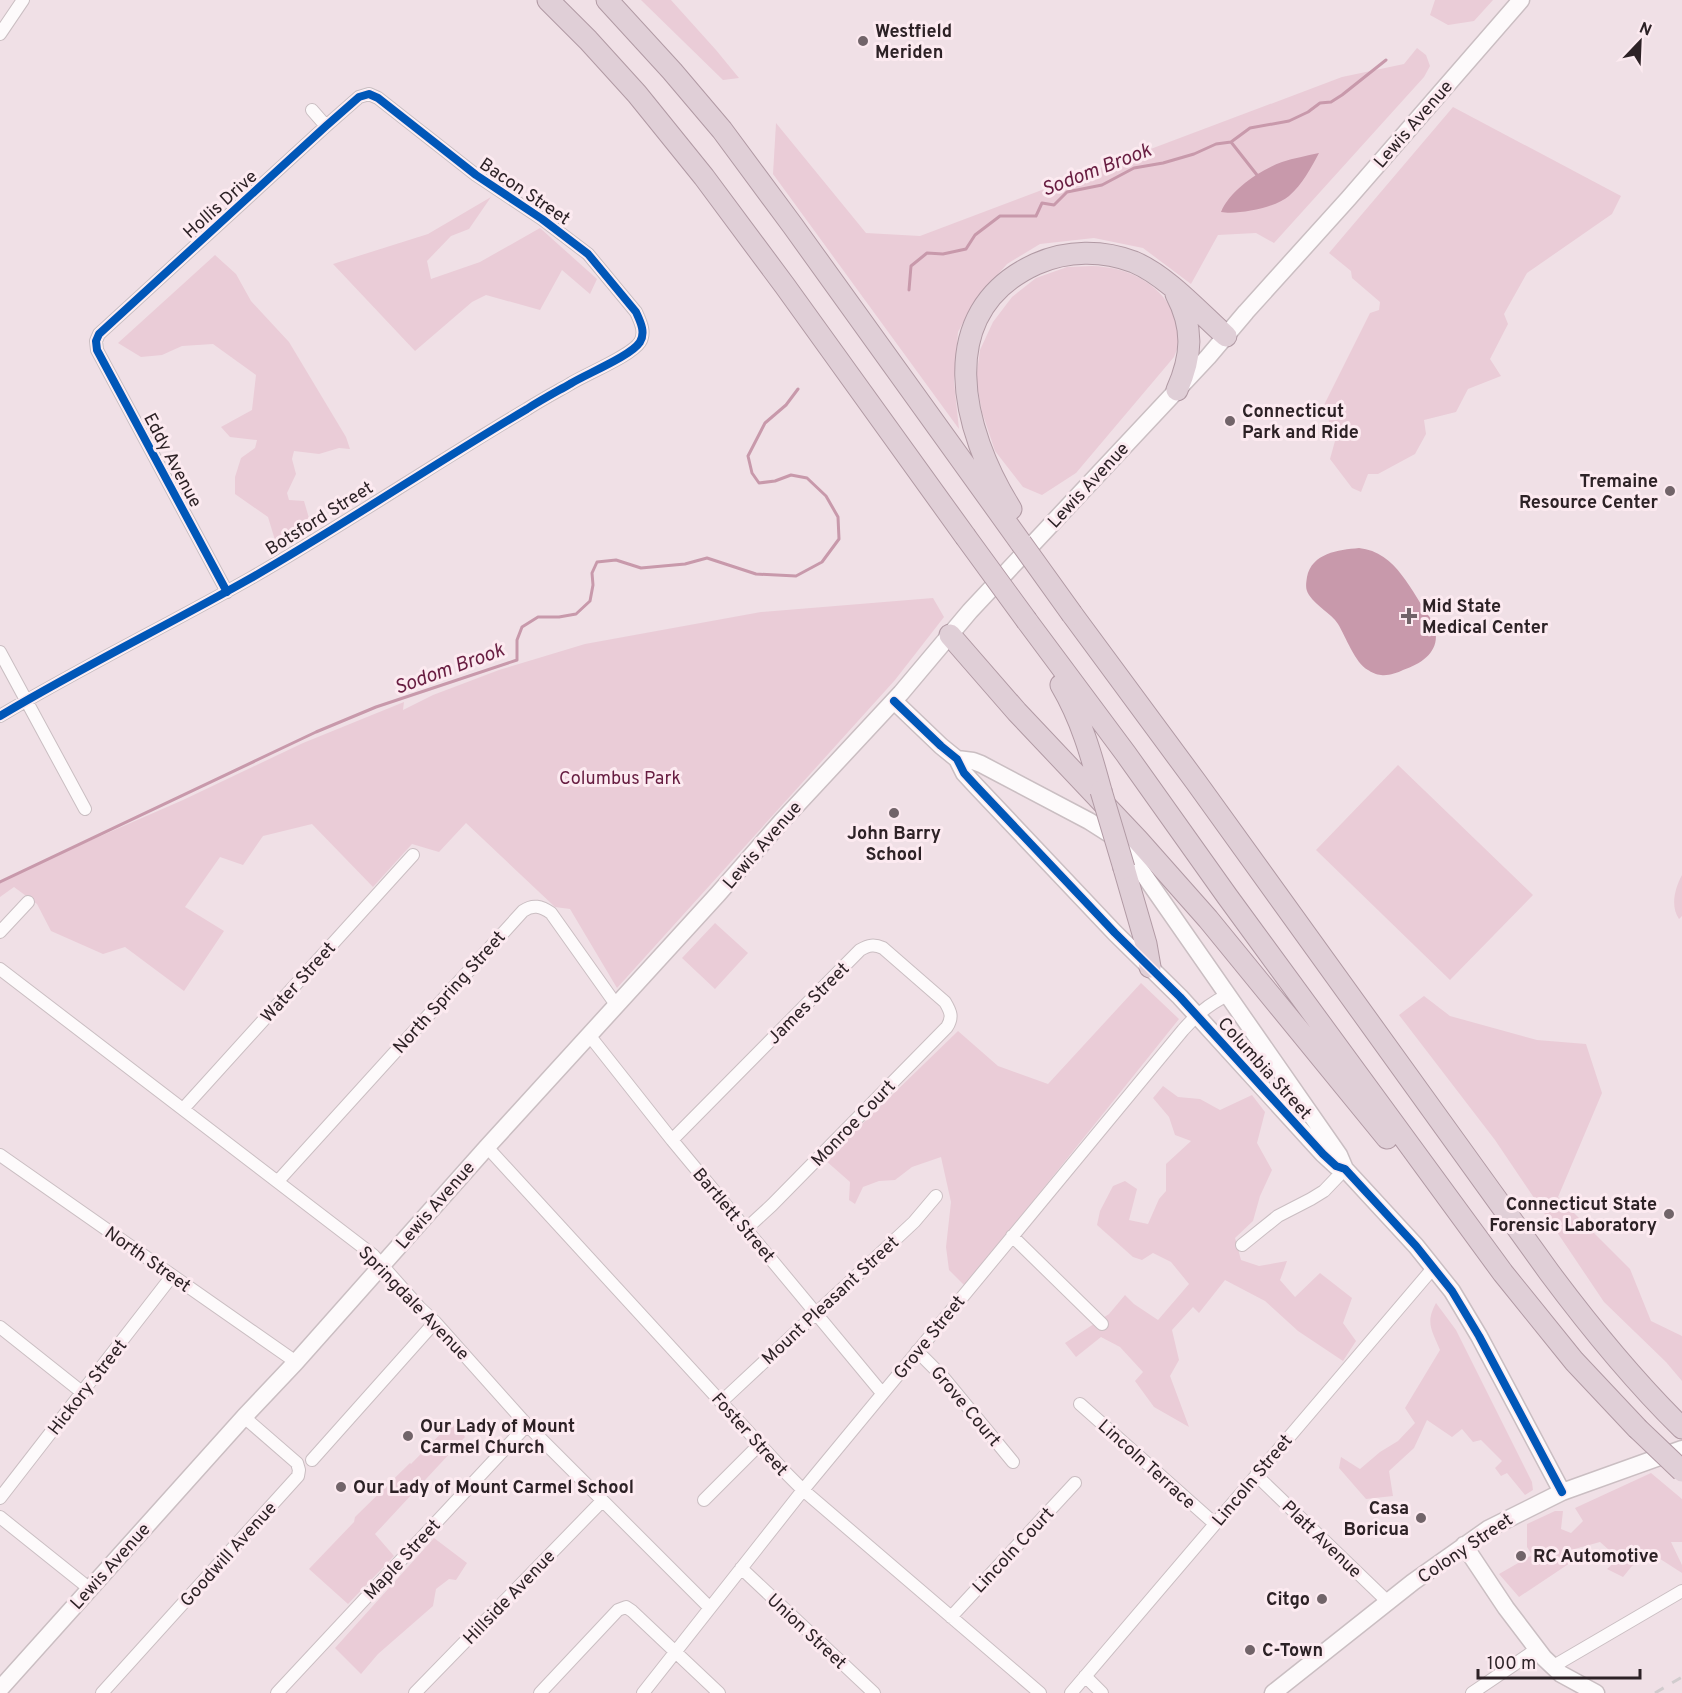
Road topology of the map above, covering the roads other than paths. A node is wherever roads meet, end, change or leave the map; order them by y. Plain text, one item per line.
1 (23, 0) edge
2 (548, 0) edge
3 (607, 0) edge
4 (1521, 0) edge
5 (0, 34) edge
6 (369, 94) joint
7 (312, 110) dead end
8 (326, 126) junction
9 (1173, 288) junction
10 (643, 333) joint
11 (1226, 336) junction
12 (96, 341) joint
13 (1177, 390) junction
14 (999, 500) junction
15 (226, 592) junction
16 (1029, 627) junction
17 (950, 635) junction
18 (0, 652) edge
19 (27, 700) junction
20 (894, 701) junction
21 (0, 716) edge
22 (957, 759) junction
23 (85, 809) dead end
24 (413, 855) dead end
25 (28, 902) dead end
26 (0, 933) edge
27 (1150, 967) junction
28 (0, 969) edge
29 (1228, 995) junction
30 (617, 1006) junction
31 (951, 1012) joint
32 (1197, 1015) junction
33 (589, 1035) junction
34 (183, 1109) junction
35 (672, 1140) junction
36 (487, 1147) junction
37 (0, 1155) edge
38 (1345, 1170) junction
39 (278, 1181) junction
40 (936, 1196) dead end
41 (1454, 1206) junction
42 (746, 1229) junction
43 (1012, 1236) junction
44 (1242, 1245) dead end
45 (382, 1265) junction
46 (1434, 1267) junction
47 (172, 1276) junction
48 (816, 1313) junction
49 (435, 1322) junction
50 (1102, 1324) dead end
51 (0, 1328) edge
52 (917, 1351) junction
53 (296, 1362) junction
54 (83, 1393) junction
55 (882, 1393) junction
56 (721, 1402) junction
57 (1080, 1404) dead end
58 (244, 1418) junction
59 (1678, 1418) edge
60 (527, 1425) junction
61 (760, 1444) junction
62 (1682, 1449) edge
63 (312, 1460) dead end
64 (1013, 1462) dead end
65 (1682, 1471) edge
66 (1256, 1475) junction
67 (1075, 1483) dead end
68 (803, 1490) junction
69 (1562, 1492) junction
70 (0, 1498) edge
71 (704, 1500) dead end
72 (602, 1501) junction
73 (0, 1517) edge
74 (1215, 1524) junction
75 (1464, 1545) junction
76 (741, 1568) junction
77 (90, 1588) junction
78 (1682, 1592) edge
79 (1388, 1602) junction
80 (710, 1608) junction
81 (951, 1617) junction
82 (1537, 1649) junction
83 (676, 1652) junction
84 (1552, 1667) junction
85 (1085, 1676) junction
86 (0, 1689) edge
87 (102, 1693) edge
88 (276, 1693) edge
89 (416, 1693) edge
90 (540, 1693) edge
91 (643, 1693) edge
92 (719, 1693) edge
93 (874, 1693) edge
94 (1040, 1693) edge
95 (1071, 1693) edge
96 (1102, 1693) edge
97 (1274, 1693) edge
98 (1472, 1693) edge
99 (1596, 1693) edge

1 - 5 street
2 - 16 highway, bridge
3 - 14 highway
4 - 11 main road, Lewis Avenue
6 - 8 street, Hollis Drive
6 - 10 street, Bacon Street
7 - 8 street
8 - 12 street, Hollis Drive
9 - 11 highway
9 - 13 highway
9 - 14 highway
10 - 15 street, Botsford Street
11 - 13 main road, Lewis Avenue
12 - 15 street, Eddy Avenue
13 - 17 main road, Lewis Avenue
14 - 59 highway, bridge
15 - 19 street, Botsford Street
16 - 27 highway, bridge
16 - 41 highway
17 - 20 main road, Lewis Avenue
17 - 41 highway
18 - 19 street
19 - 21 street, Botsford Street
19 - 23 street
20 - 22 main road, Columbia Street
20 - 30 main road, Lewis Avenue
22 - 27 main road, Columbia Street
22 - 29 main road
24 - 34 street, Water Street
25 - 26 street
27 - 32 main road, Columbia Street
28 - 34 street, Springdale Avenue
29 - 32 street, Grove Street
29 - 38 main road
30 - 33 main road, Lewis Avenue
30 - 39 street, North Spring Street
31 - 35 street, James Street
31 - 42 street, Monroe Court
32 - 38 main road, Columbia Street
32 - 43 street, Grove Street
33 - 35 street, Bartlett Street
33 - 36 main road, Lewis Avenue
34 - 39 street, Springdale Avenue
35 - 42 street, Bartlett Street
36 - 45 main road, Lewis Avenue
36 - 56 street, Foster Street
37 - 47 street, North Street
38 - 44 street
38 - 46 main road, Columbia Street
39 - 45 street, Springdale Avenue
40 - 48 street, Mount Pleasant Street
41 - 65 highway, bridge
42 - 48 street, Bartlett Street
43 - 50 street
43 - 52 street, Grove Street
45 - 49 street, Springdale Avenue
45 - 53 main road, Lewis Avenue
46 - 66 street, Lincoln Street
46 - 69 main road, Columbia Street
47 - 53 street, North Street
47 - 54 street, Hickory Street
48 - 55 street, Bartlett Street
48 - 56 street, Mount Pleasant Street
49 - 60 street, Springdale Avenue
49 - 63 street
51 - 54 street
52 - 55 street, Grove Street
52 - 64 street, Grove Court
53 - 58 main road, Lewis Avenue
54 - 70 street, Hickory Street
55 - 68 street, Grove Street
56 - 61 street, Foster Street
57 - 74 street, Lincoln Terrace
58 - 77 main road, Lewis Avenue
58 - 87 street, Goodwill Avenue
60 - 72 street, Springdale Avenue
60 - 88 street, Maple Street
61 - 68 street, Foster Street
61 - 71 street
62 - 69 main road, Colony Street
66 - 74 street, Lincoln Street
66 - 79 street, Platt Avenue
67 - 81 street, Lincoln Court
68 - 76 street, Grove Street
68 - 81 street, Foster Street
69 - 75 main road, Colony Street
72 - 80 street, Springdale Avenue
72 - 89 street, Hillside Avenue
73 - 77 street
74 - 85 street, Lincoln Street
75 - 79 main road, Colony Street
75 - 82 main road
76 - 80 street, Grove Street
76 - 93 street, Union Street
77 - 86 main road, Lewis Avenue
78 - 84 street
79 - 97 main road, Colony Street
80 - 83 street, Grove Street
81 - 94 street, Foster Street
82 - 84 main road
82 - 98 street
83 - 90 street
83 - 91 street, Grove Street
83 - 92 street
84 - 99 main road
85 - 95 street, Lincoln Street
85 - 96 street

